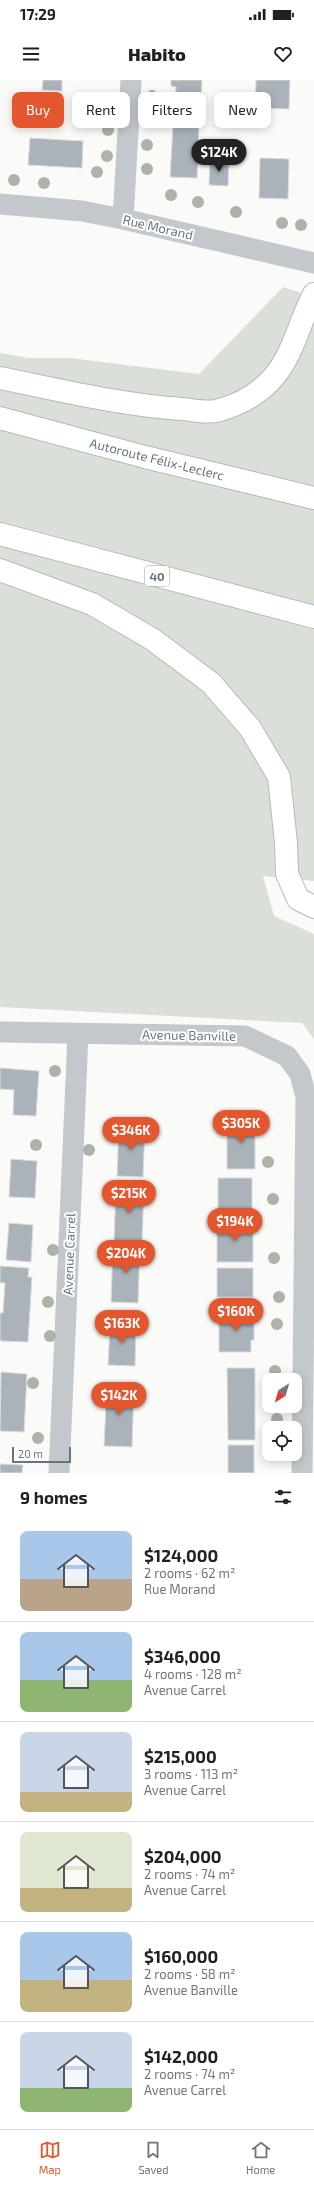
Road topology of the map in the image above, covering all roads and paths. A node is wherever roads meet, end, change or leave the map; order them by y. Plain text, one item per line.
1 (131, 80) edge
2 (0, 204) edge
3 (123, 218) junction
4 (314, 263) edge
5 (314, 294) edge
6 (0, 378) edge
7 (0, 418) edge
8 (314, 498) edge
9 (0, 534) edge
10 (0, 570) edge
11 (314, 617) edge
12 (314, 907) edge
13 (0, 1032) edge
14 (78, 1034) junction
15 (59, 1473) edge
16 (302, 1473) edge

1 - 3 street
2 - 3 street, Rue Morand
3 - 4 street, Rue Morand
5 - 6 highway
7 - 8 highway, Autoroute Félix-Leclerc
9 - 11 highway, 40
10 - 12 highway
13 - 14 street, Avenue Banville
14 - 15 street, Avenue Carrel
14 - 16 street, Avenue Banville

